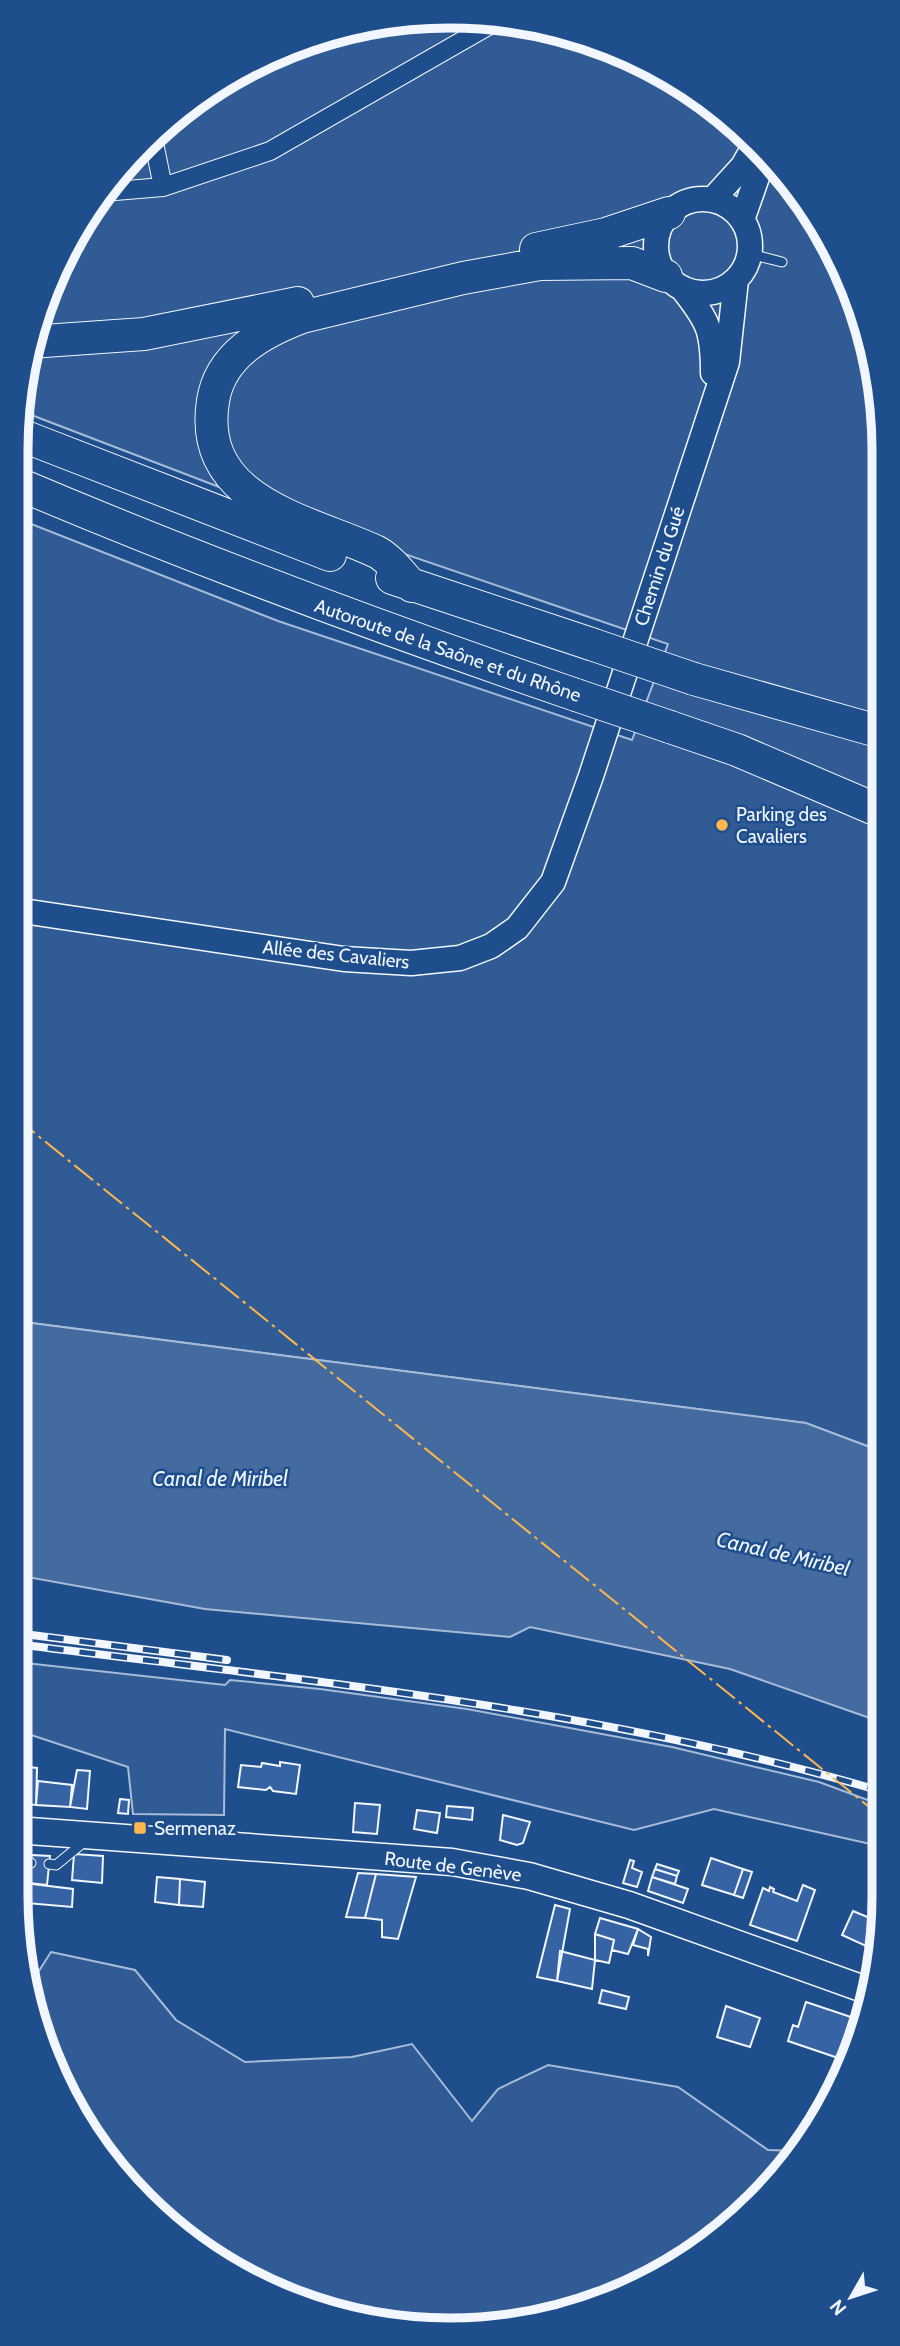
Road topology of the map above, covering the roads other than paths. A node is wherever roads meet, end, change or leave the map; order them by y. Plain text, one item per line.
1 (482, 29) edge
2 (155, 149) edge
3 (750, 154) edge
4 (761, 166) edge
5 (163, 187) junction
6 (117, 191) edge
7 (712, 200) junction
8 (669, 213) junction
9 (742, 220) junction
10 (750, 254) junction
11 (782, 262) dead end
12 (736, 280) junction
13 (674, 282) junction
14 (42, 341) edge
15 (714, 402) junction
16 (28, 438) edge
17 (28, 488) edge
18 (412, 586) junction
19 (872, 729) edge
20 (606, 731) joint
21 (802, 776) junction
22 (872, 808) edge
23 (872, 820) edge
24 (28, 912) edge
25 (28, 1831) edge
26 (92, 1836) junction
27 (28, 1861) edge
28 (31, 1863) dead end
29 (49, 1864) dead end
30 (862, 1988) edge

1 - 5 street
2 - 5 street
3 - 7 street
4 - 9 street
5 - 6 street
7 - 8 street
7 - 9 street
8 - 13 street
8 - 14 highway
9 - 10 street
10 - 11 lane
10 - 12 street
12 - 13 street
12 - 15 street, Chemin du Gué
13 - 15 street, Chemin du Gué
13 - 18 highway
15 - 20 street, Chemin du Gué
16 - 18 highway
17 - 21 highway, Autoroute de la Saône et du Rhône, bridge
18 - 19 highway, bridge
20 - 24 street, Allée des Cavaliers
21 - 22 highway, Autoroute de la Saône et du Rhône
21 - 23 highway
25 - 26 main road, Route de Genève
26 - 29 lane
26 - 30 main road, Route de Genève
27 - 28 lane

